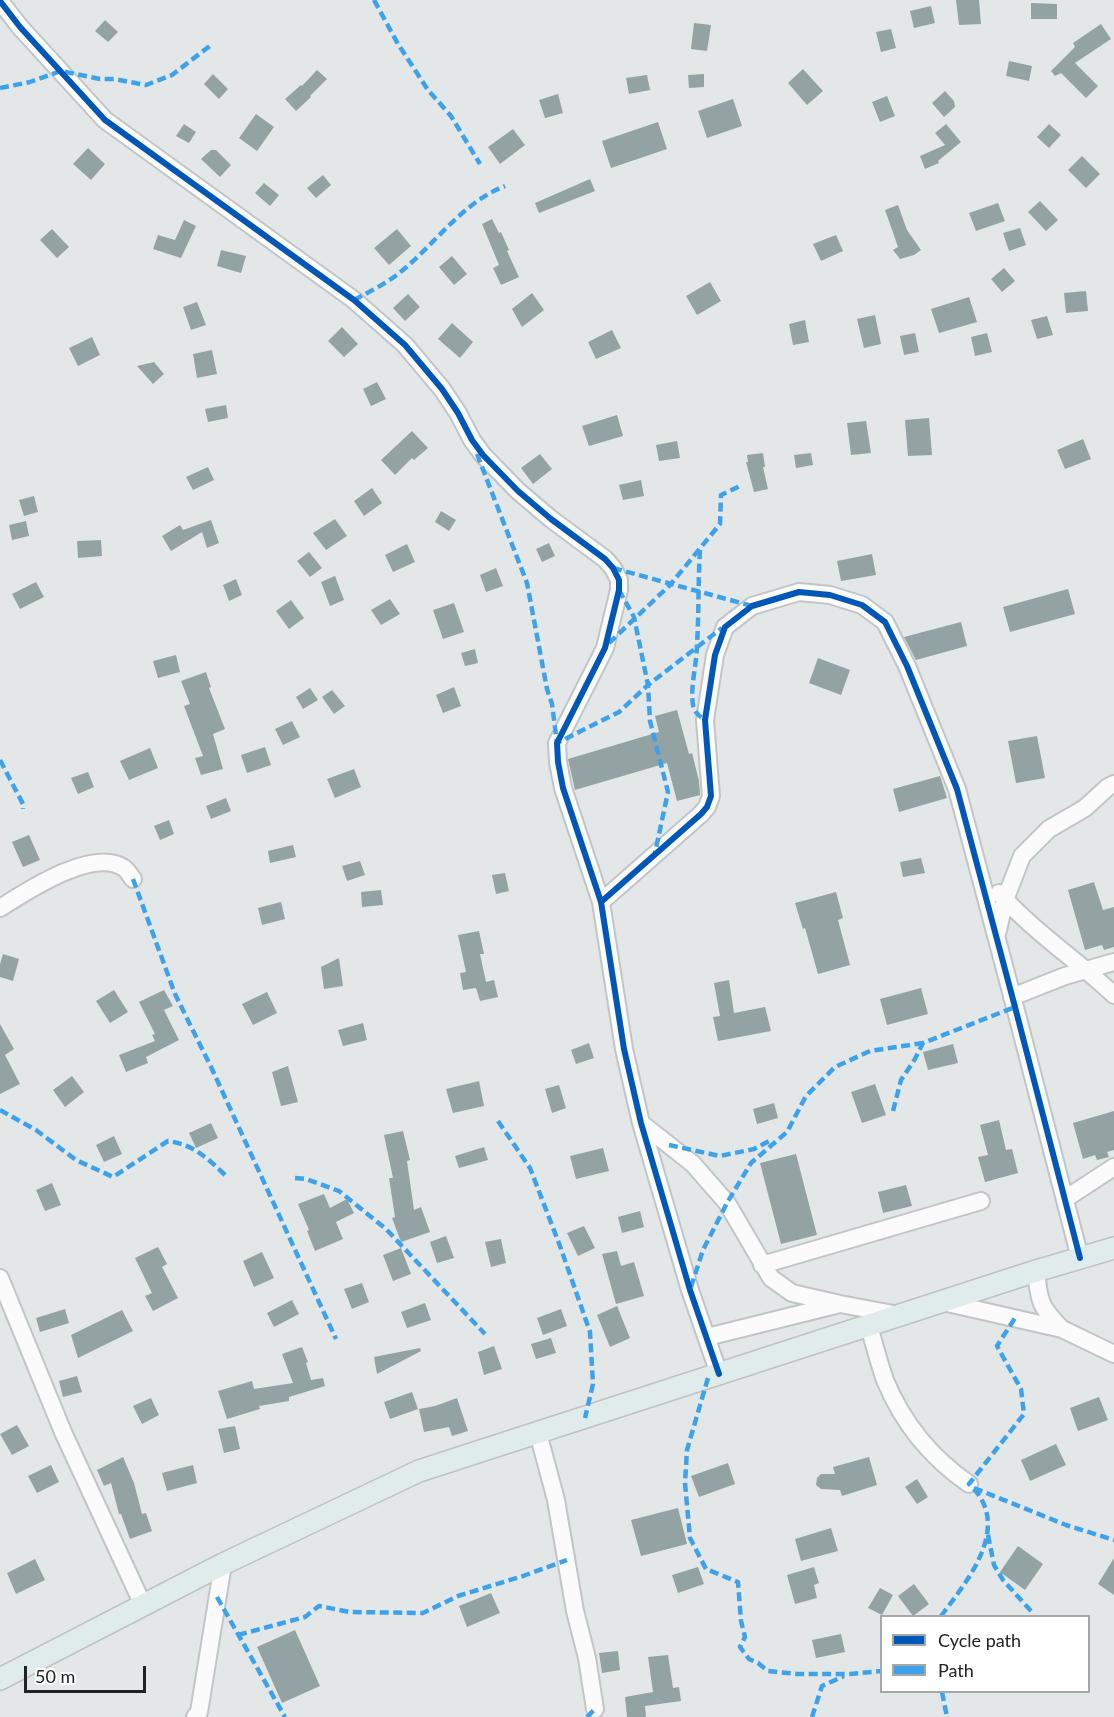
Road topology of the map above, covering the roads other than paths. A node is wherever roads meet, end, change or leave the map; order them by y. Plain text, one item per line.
1 (0, 1) edge
2 (1114, 784) edge
3 (978, 870) junction
4 (133, 879) dead end
5 (1005, 900) junction
6 (601, 902) junction
7 (0, 908) edge
8 (996, 938) junction
9 (1114, 962) edge
10 (1086, 969) junction
11 (1114, 995) edge
12 (1012, 997) junction
13 (641, 1123) junction
14 (1114, 1167) edge
15 (1065, 1199) junction
16 (981, 1201) dead end
17 (1114, 1248) edge
18 (1080, 1258) junction
19 (762, 1265) junction
20 (1036, 1271) junction
21 (0, 1278) edge
22 (943, 1302) junction
23 (840, 1304) junction
24 (903, 1315) junction
25 (869, 1326) junction
26 (1062, 1329) junction
27 (707, 1337) junction
28 (1114, 1354) edge
29 (719, 1374) junction
30 (538, 1432) junction
31 (969, 1484) dead end
32 (223, 1564) junction
33 (143, 1605) junction
34 (0, 1679) edge
35 (595, 1709) dead end
36 (195, 1717) edge

1 - 6 street
2 - 5 street
3 - 5 street
3 - 6 street
3 - 8 street
4 - 7 street
5 - 8 street
5 - 10 street
6 - 13 street
8 - 12 street
9 - 10 street
10 - 11 street
10 - 12 street
12 - 15 street
13 - 19 street
13 - 27 street
14 - 15 street
15 - 18 street
16 - 19 street
17 - 18 main road
18 - 20 main road
19 - 23 street
20 - 22 main road
20 - 26 street
21 - 33 street
22 - 24 main road
22 - 26 street
23 - 24 street
23 - 27 street
24 - 25 main road
25 - 29 main road
25 - 31 street
26 - 28 street
27 - 29 street
29 - 30 main road
30 - 32 main road
30 - 35 street
32 - 33 main road
32 - 36 street
33 - 34 main road

